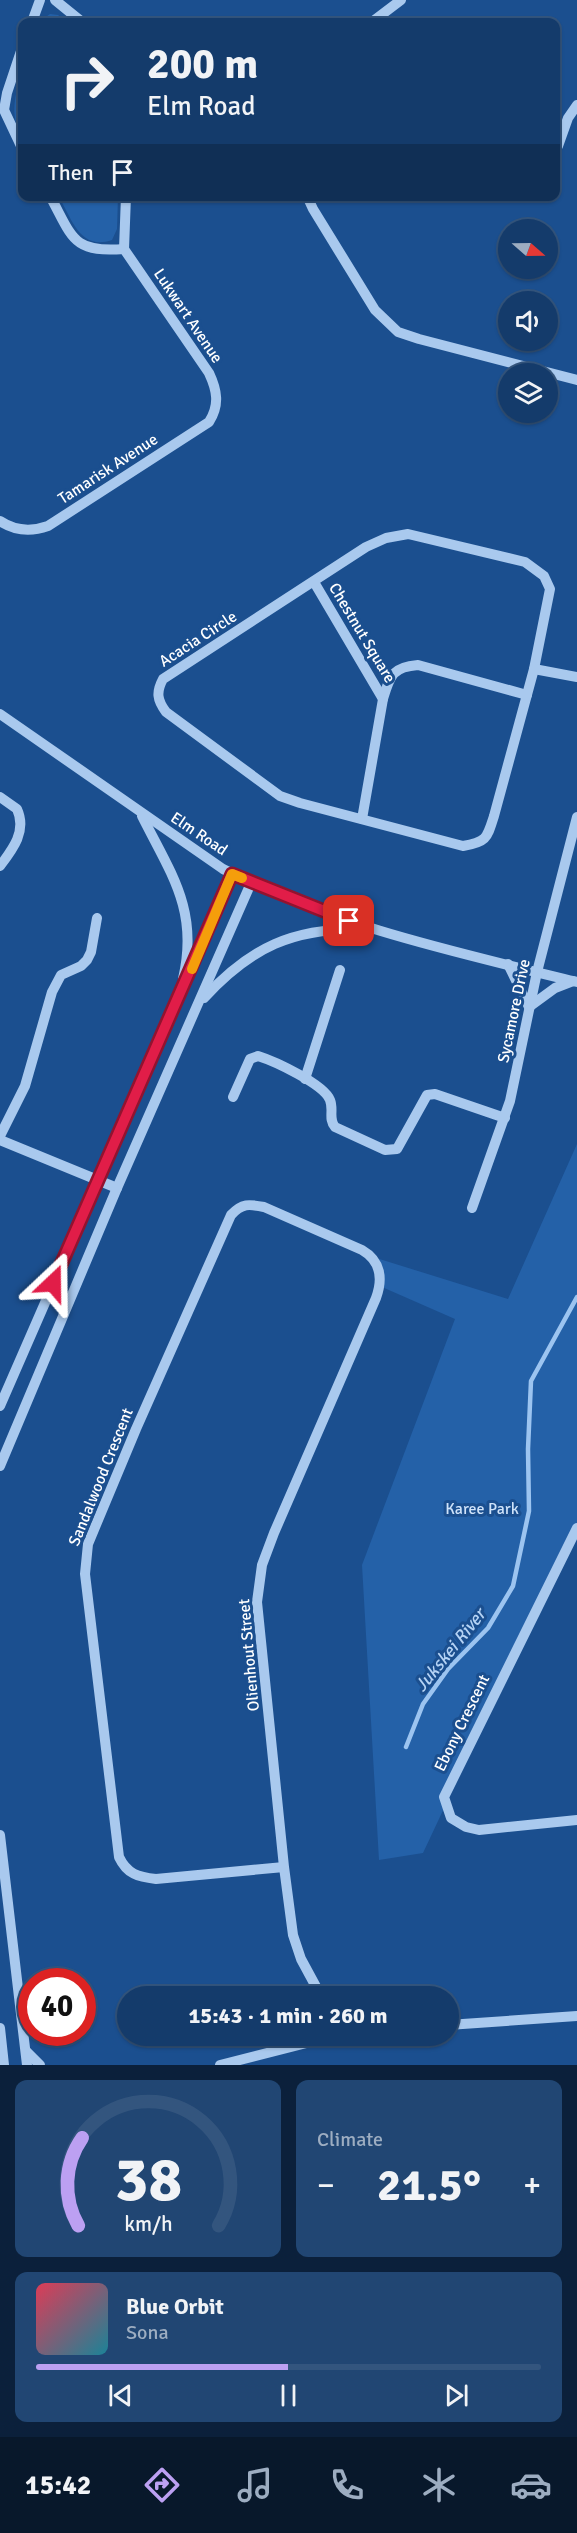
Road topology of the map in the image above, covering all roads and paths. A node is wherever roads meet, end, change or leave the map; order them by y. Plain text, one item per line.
1 (40, 0) edge
2 (55, 0) edge
3 (401, 0) edge
4 (33, 18) edge
5 (77, 18) edge
6 (377, 18) edge
7 (18, 60) edge
8 (577, 105) edge
9 (18, 140) edge
10 (560, 140) edge
11 (53, 201) edge
12 (126, 201) edge
13 (310, 201) edge
14 (124, 249) junction
15 (577, 380) edge
16 (217, 403) joint
17 (0, 522) edge
18 (314, 582) junction
19 (534, 669) junction
20 (577, 677) edge
21 (527, 695) junction
22 (383, 699) junction
23 (0, 714) edge
24 (0, 798) edge
25 (141, 813) junction
26 (577, 817) edge
27 (362, 819) junction
28 (0, 866) edge
29 (232, 874) junction
30 (251, 883) junction
31 (97, 918) dead end
32 (372, 929) junction
33 (508, 964) junction
34 (340, 970) dead end
35 (537, 972) junction
36 (575, 981) edge
37 (199, 1004) junction
38 (176, 1005) junction
39 (529, 1007) junction
40 (305, 1079) junction
41 (233, 1097) dead end
42 (505, 1118) junction
43 (0, 1138) edge
44 (97, 1180) junction
45 (117, 1188) junction
46 (472, 1208) dead end
47 (371, 1257) joint
48 (0, 1406) edge
49 (0, 1466) edge
50 (577, 1528) edge
51 (577, 1820) edge
52 (0, 1835) edge
53 (284, 1867) junction
54 (316, 1986) edge
55 (577, 2016) edge
56 (459, 2024) edge
57 (0, 2028) edge
58 (295, 2046) edge
59 (26, 2051) junction
60 (4, 2065) edge
61 (27, 2065) edge
62 (40, 2065) edge
63 (220, 2065) edge

1 - 4 street
2 - 5 street
3 - 6 street
7 - 9 street
8 - 10 street
11 - 14 street
12 - 14 street
13 - 15 street
14 - 16 street, Lukwart Avenue
16 - 17 street, Tamarisk Avenue
18 - 19 street, Acacia Circle
18 - 22 street, Chestnut Square
18 - 27 street, Acacia Circle
19 - 20 street
19 - 21 street, Acacia Circle
21 - 22 street, Chestnut Square
21 - 27 street, Acacia Circle
22 - 27 street, Chestnut Square
23 - 25 street, Elm Road
24 - 28 street
25 - 29 street, Elm Road
25 - 38 street
26 - 35 street, Sycamore Drive
29 - 30 street, Elm Road
29 - 38 street
30 - 32 street, Elm Road
30 - 37 street
31 - 43 street
32 - 33 street, Elm Road
32 - 37 street
33 - 35 street, Elm Road
33 - 39 street
34 - 40 street
35 - 36 street, Elm Road
35 - 39 street, Sycamore Drive
36 - 39 street
37 - 45 street
38 - 44 street
39 - 42 street, Sycamore Drive
40 - 41 street
40 - 42 street
42 - 46 street, Sycamore Drive
43 - 44 street
44 - 45 street
44 - 48 street
45 - 49 street
47 - 53 street, Olienhout Street
47 - 53 street, Sandalwood Crescent
50 - 51 street, Ebony Crescent
52 - 59 street
53 - 54 street, Olienhout Street
55 - 56 street
57 - 60 street
58 - 63 street
59 - 61 street
59 - 62 street

